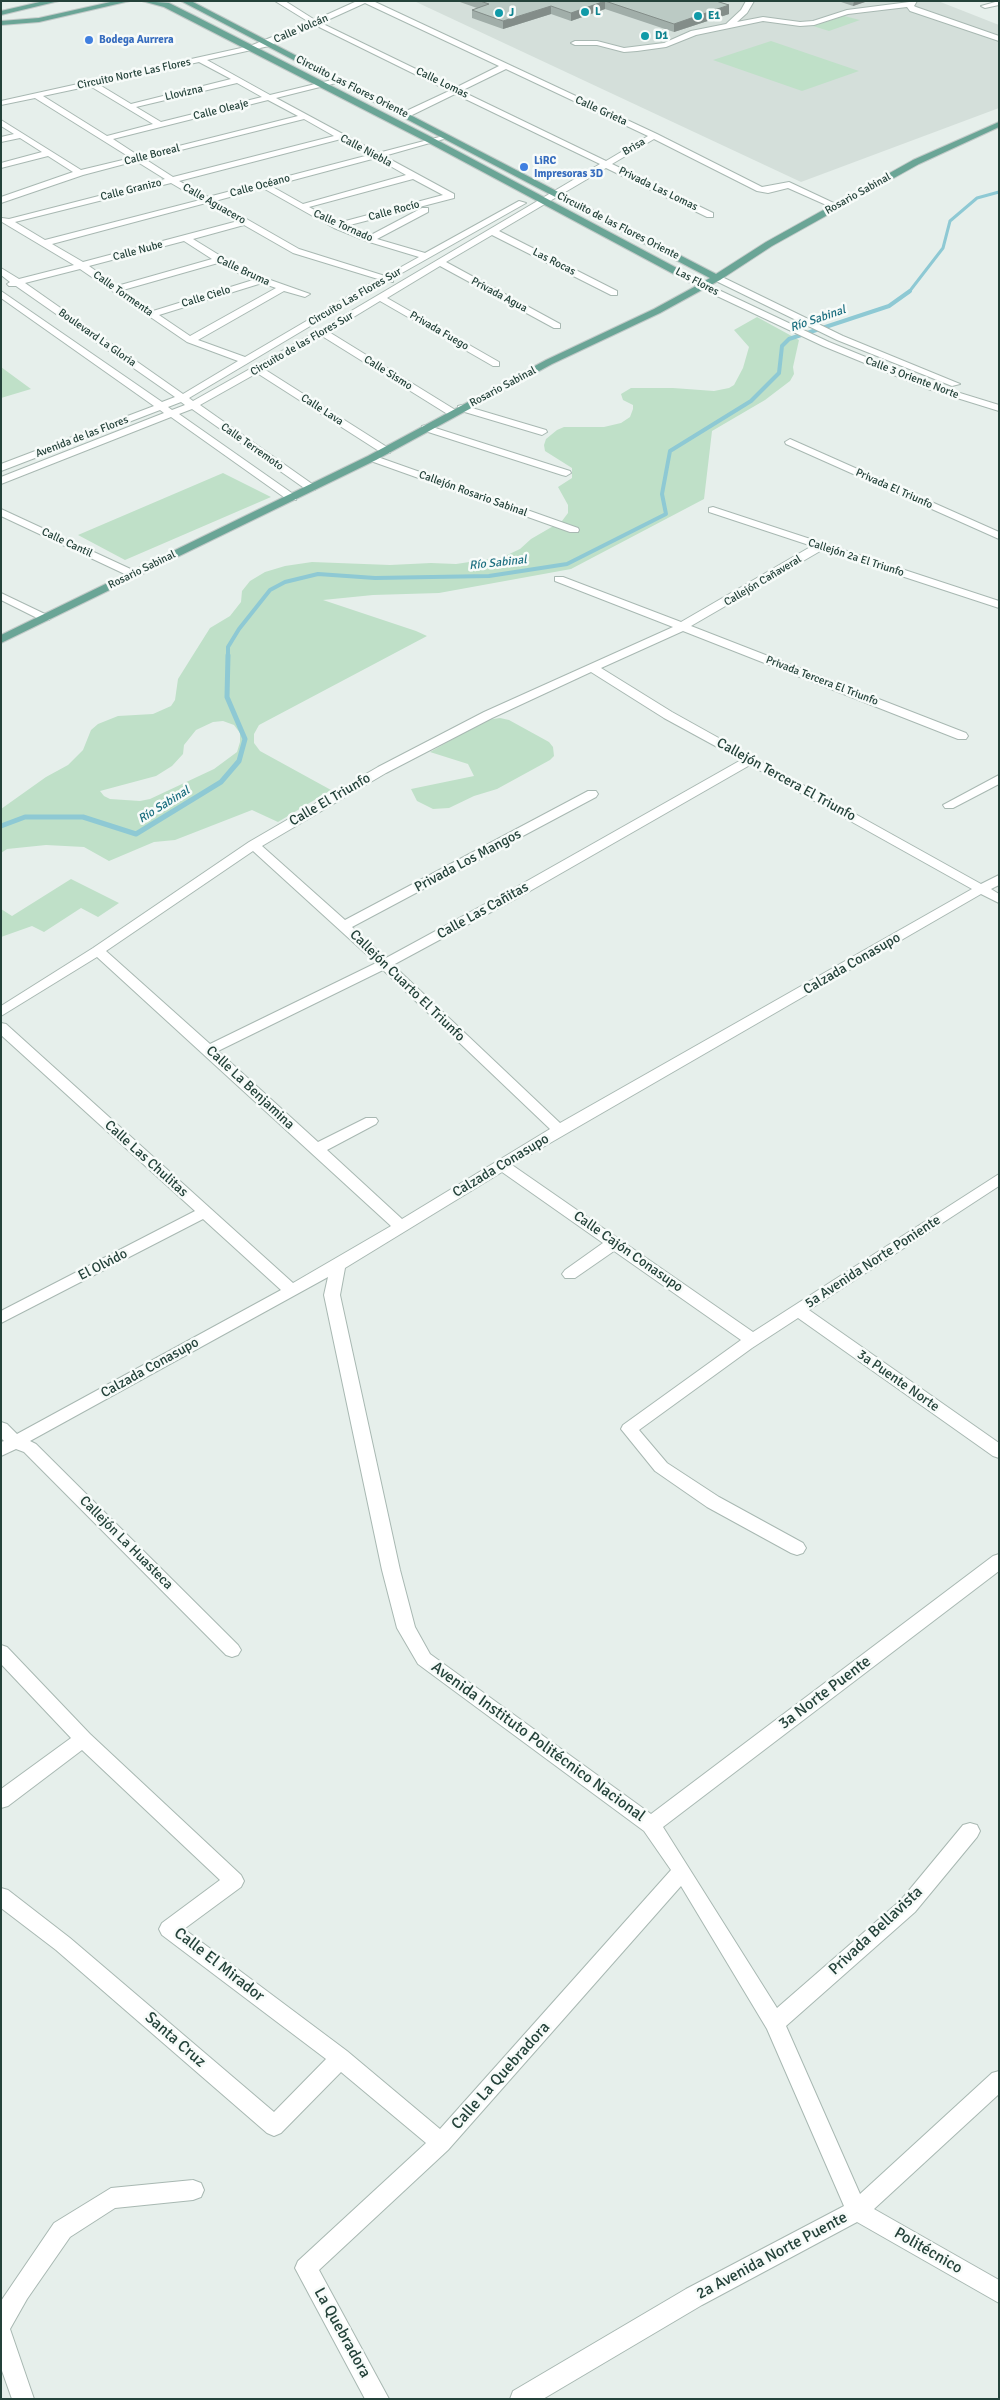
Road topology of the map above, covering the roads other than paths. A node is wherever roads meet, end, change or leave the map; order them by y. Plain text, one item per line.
1 (55, 1) edge
2 (93, 1) edge
3 (126, 1) edge
4 (146, 1) edge
5 (185, 1) edge
6 (279, 1) edge
7 (365, 1) edge
8 (750, 1) edge
9 (912, 3) edge
10 (999, 3) edge
11 (985, 6) dead end
12 (1, 13) edge
13 (1, 22) edge
14 (316, 22) junction
15 (729, 25) junction
16 (999, 39) edge
17 (575, 43) dead end
18 (266, 44) junction
19 (250, 48) junction
20 (201, 60) junction
21 (506, 66) junction
22 (238, 80) junction
23 (337, 80) junction
24 (93, 84) junction
25 (320, 84) junction
26 (455, 89) junction
27 (36, 95) junction
28 (271, 98) junction
29 (1, 103) edge
30 (131, 106) junction
31 (405, 115) junction
32 (304, 117) junction
33 (1, 122) edge
34 (999, 124) edge
35 (160, 125) junction
36 (5, 129) edge
37 (20, 136) junction
38 (654, 136) junction
39 (340, 137) junction
40 (447, 137) junction
41 (106, 139) junction
42 (1, 140) edge
43 (432, 141) junction
44 (48, 153) junction
45 (376, 155) junction
46 (139, 159) junction
47 (606, 164) junction
48 (1, 166) edge
49 (80, 173) junction
50 (413, 176) junction
51 (172, 180) junction
52 (263, 185) junction
53 (556, 191) junction
54 (451, 196) junction
55 (534, 196) junction
56 (1, 200) edge
57 (207, 200) junction
58 (544, 201) junction
59 (300, 206) junction
60 (836, 206) junction
61 (710, 215) dead end
62 (6, 220) edge
63 (245, 222) junction
64 (337, 226) junction
65 (493, 232) junction
66 (186, 238) junction
67 (369, 239) junction
68 (45, 243) junction
69 (428, 257) junction
70 (219, 260) junction
71 (441, 263) junction
72 (82, 266) junction
73 (1, 271) edge
74 (717, 278) junction
75 (386, 279) junction
76 (260, 281) junction
77 (19, 282) junction
78 (405, 283) junction
79 (704, 286) junction
80 (1, 287) edge
81 (283, 288) junction
82 (117, 290) junction
83 (614, 293) dead end
84 (1, 294) edge
85 (306, 294) dead end
86 (381, 298) junction
87 (152, 314) junction
88 (557, 326) dead end
89 (322, 332) junction
90 (840, 338) joint
91 (190, 340) junction
92 (826, 344) joint
93 (247, 361) junction
94 (496, 364) dead end
95 (258, 369) junction
96 (938, 378) junction
97 (927, 385) junction
98 (182, 398) junction
99 (999, 401) edge
100 (162, 406) junction
101 (193, 406) junction
102 (999, 408) edge
103 (457, 411) junction
104 (174, 414) junction
105 (426, 428) junction
106 (542, 432) dead end
107 (790, 442) dead end
108 (386, 451) junction
109 (372, 458) junction
110 (1, 468) edge
111 (566, 473) dead end
112 (1, 482) edge
113 (312, 488) junction
114 (292, 498) junction
115 (713, 510) dead end
116 (1, 512) edge
117 (574, 530) dead end
118 (999, 536) edge
119 (820, 546) junction
120 (133, 574) junction
121 (559, 579) dead end
122 (1, 596) edge
123 (999, 605) edge
124 (45, 618) junction
125 (681, 627) junction
126 (1, 640) edge
127 (591, 667) junction
128 (962, 736) dead end
129 (750, 760) junction
130 (999, 779) edge
131 (592, 794) dead end
132 (949, 805) dead end
133 (254, 845) junction
134 (999, 879) edge
135 (982, 889) junction
136 (999, 899) edge
137 (344, 926) junction
138 (98, 952) junction
139 (383, 965) junction
140 (1, 1012) edge
141 (1, 1027) edge
142 (209, 1050) junction
143 (371, 1121) dead end
144 (559, 1130) junction
145 (317, 1150) junction
146 (502, 1165) junction
147 (999, 1179) edge
148 (205, 1212) junction
149 (401, 1226) junction
150 (614, 1243) junction
151 (338, 1265) junction
152 (570, 1274) dead end
153 (292, 1291) junction
154 (798, 1310) junction
155 (1, 1318) edge
156 (750, 1342) junction
157 (1, 1428) edge
158 (8, 1446) edge
159 (999, 1452) edge
160 (797, 1548) dead end
161 (999, 1561) edge
162 (232, 1650) dead end
163 (1, 1652) edge
164 (84, 1739) junction
165 (1, 1800) edge
166 (652, 1825) junction
167 (970, 1831) dead end
168 (682, 1871) junction
169 (1, 1896) edge
170 (775, 2023) junction
171 (340, 2058) junction
172 (999, 2080) edge
173 (441, 2143) junction
174 (193, 2190) dead end
175 (857, 2211) junction
176 (306, 2268) joint
177 (999, 2292) edge
178 (1, 2323) edge
179 (1, 2335) edge
180 (23, 2399) edge
181 (378, 2399) edge
182 (520, 2399) edge

1 - 12 main road
2 - 13 main road
3 - 13 main road
4 - 19 main road, Circuito Las Flores Oriente
5 - 18 main road, Circuito de las Flores Oriente
6 - 14 street, Calle Lomas
7 - 14 street, Calle Volcán
7 - 21 street, Calle Grieta
8 - 15 street
9 - 15 street
9 - 16 street
10 - 11 street
14 - 18 street, Calle Volcán
14 - 26 street, Calle Lomas
15 - 17 street
18 - 19 street, Circuito Norte Las Flores
18 - 23 main road, Circuito de las Flores Oriente
19 - 20 street, Circuito Norte Las Flores
19 - 25 main road, Circuito Las Flores Oriente
20 - 22 street, Calle Niebla
20 - 24 street, Circuito Norte Las Flores
21 - 26 street
21 - 38 street, Calle Grieta
22 - 28 street, Calle Niebla
22 - 30 street, Llovizna
23 - 25 street, Calle Oleaje
23 - 31 main road, Circuito de las Flores Oriente
24 - 27 street, Circuito Norte Las Flores
24 - 30 street
25 - 28 street, Calle Oleaje
25 - 43 main road, Circuito Las Flores Oriente
26 - 31 street
26 - 47 street, Calle Lomas
27 - 29 street, Circuito Norte Las Flores
27 - 41 street, Calle Aguacero
28 - 32 street, Calle Niebla
28 - 35 street, Calle Oleaje
30 - 35 street
31 - 40 main road, Circuito de las Flores Oriente
32 - 39 street, Calle Niebla
32 - 46 street, Calle Boreal
33 - 36 street
34 - 60 main road, Rosario Sabinal
35 - 41 street, Calle Oleaje
36 - 37 street
37 - 42 street
37 - 44 street
38 - 47 street, Brisa
38 - 60 street, Calle Grieta
39 - 45 street, Calle Niebla
39 - 51 street, Calle Granizo
40 - 43 street, Calle Océano
40 - 53 main road, Circuito de las Flores Oriente
41 - 46 street, Calle Aguacero
43 - 45 street, Calle Océano
43 - 55 main road, Circuito Las Flores Oriente
44 - 48 street
44 - 49 street
45 - 50 street, Calle Niebla
45 - 52 street, Calle Océano
46 - 49 street, Calle Boreal
46 - 51 street, Calle Aguacero
47 - 53 street, Brisa
47 - 61 street, Privada Las Lomas
49 - 56 street, Calle Boreal
50 - 54 street, Calle Niebla
50 - 59 street
51 - 57 street, Calle Aguacero
51 - 62 street, Calle Granizo
52 - 57 street, Calle Océano
52 - 59 street, Calle Tornado
53 - 55 street, Circuito Las Flores Sur
53 - 58 street, Circuito de las Flores Sur
53 - 74 main road, Circuito de las Flores Oriente
54 - 64 street, Calle Rocío
54 - 67 street
55 - 58 main road, Circuito Las Flores Oriente
55 - 69 street, Circuito Las Flores Sur
57 - 63 street, Calle Aguacero
57 - 68 street, Calle Océano
58 - 65 street, Circuito de las Flores Sur
58 - 79 main road, Las Flores
59 - 64 street, Calle Tornado
60 - 74 main road, Rosario Sabinal
62 - 68 street, Calle Tormenta
63 - 66 street, Calle Nube
63 - 75 street, Calle Aguacero
64 - 67 street, Calle Tornado
65 - 71 street, Circuito de las Flores Sur
65 - 83 street, Las Rocas
66 - 70 street, Calle Bruma
66 - 72 street, Calle Nube
67 - 69 street, Calle Tornado
68 - 72 street, Calle Tormenta
69 - 75 street, Circuito Las Flores Sur
70 - 76 street, Calle Bruma
70 - 82 street
71 - 78 street, Circuito de las Flores Sur
71 - 88 street, Privada Agua
72 - 77 street, Calle Nube
72 - 82 street, Calle Tormenta
73 - 77 street, Boulevard La Gloria
74 - 79 main road, Rosario Sabinal
74 - 90 street, Circuito de las Flores Oriente
75 - 78 street, Calle Aguacero
75 - 93 street, Circuito Las Flores Sur
76 - 81 street, Calle Bruma
76 - 87 street, Calle Cielo
77 - 80 street, Calle Nube
77 - 98 street, Boulevard La Gloria
78 - 86 street, Circuito de las Flores Sur
79 - 92 street, Las Flores
79 - 103 main road, Rosario Sabinal
81 - 85 street, Calle Bruma
81 - 91 street
82 - 87 street, Calle Tormenta
84 - 100 street, Boulevard La Gloria
86 - 89 street, Circuito de las Flores Sur
86 - 94 street, Privada Fuego
87 - 91 street, Calle Tormenta
89 - 95 street, Circuito de las Flores Sur
89 - 103 street, Calle Sismo
90 - 96 street, Calle 3 Oriente Norte
91 - 93 street, Calle Tormenta
92 - 97 street, Calle 3 Oriente Norte
93 - 98 street, Circuito Las Flores Sur
95 - 101 street, Circuito de las Flores Sur
95 - 108 street, Calle Lava
96 - 97 street
96 - 99 street, Calle 3 Oriente Norte
97 - 102 street, Calle 3 Oriente Norte
98 - 100 street, Circuito Las Flores Sur
98 - 101 street, Boulevard La Gloria
100 - 104 street, Boulevard La Gloria
100 - 110 street, Avenida de las Flores
101 - 104 street, Circuito de las Flores Sur
101 - 113 street, Calle Terremoto
103 - 105 main road, Rosario Sabinal
103 - 106 street, Calle Sismo
104 - 112 street
104 - 114 street, Calle Terremoto
105 - 108 main road, Rosario Sabinal
105 - 111 street
107 - 118 street, Privada El Triunfo
108 - 109 main road, Rosario Sabinal
109 - 113 main road, Rosario Sabinal
109 - 117 street, Callejón Rosario Sabinal
113 - 114 main road, Rosario Sabinal
114 - 120 main road, Rosario Sabinal
115 - 119 street, Callejón 2a El Triunfo
116 - 120 street, Calle Cantil
119 - 123 street, Callejón 2a El Triunfo
119 - 125 street, Callejón Cañaveral
120 - 124 main road, Rosario Sabinal
121 - 125 street, Privada Tercera El Triunfo
122 - 124 street
124 - 126 main road, Rosario Sabinal
125 - 127 street, Calle El Triunfo
125 - 128 street, Privada Tercera El Triunfo
127 - 129 street, Callejón Tercera El Triunfo
127 - 133 street, Calle El Triunfo
129 - 135 street, Callejón Tercera El Triunfo
129 - 139 street, Calle Las Cañitas
130 - 132 street
131 - 137 street, Privada Los Mangos
133 - 137 street, Callejón Cuarto El Triunfo
133 - 138 street, Calle El Triunfo
134 - 135 street, Calzada Conasupo
135 - 136 street, Callejón Tercera El Triunfo
135 - 144 street, Calzada Conasupo
137 - 139 street, Callejón Cuarto El Triunfo
138 - 140 street, Calle El Triunfo
138 - 142 street, Calle La Benjamina
139 - 142 street, Calle Las Cañitas
139 - 144 street, Callejón Cuarto El Triunfo
141 - 148 street, Calle Las Chulitas
142 - 145 street, Calle La Benjamina
143 - 145 street
144 - 146 street, Calzada Conasupo
145 - 149 street, Calle La Benjamina
146 - 149 street, Calzada Conasupo
146 - 150 street, Calle Cajón Conasupo
147 - 154 street, 5a Avenida Norte Poniente
148 - 153 street, Calle Las Chulitas
148 - 155 street, El Olvido
149 - 151 street, Calzada Conasupo
150 - 152 street
150 - 156 street, Calle Cajón Conasupo
151 - 153 street, Calzada Conasupo
151 - 166 street, Avenida Instituto Politécnico Nacional
153 - 158 street, Calzada Conasupo
154 - 156 street, 5a Avenida Norte Poniente
154 - 159 street, 3a Puente Norte
156 - 160 street, 5a Avenida Norte Poniente
157 - 158 street, Callejón La Huasteca
158 - 162 street, Callejón La Huasteca
161 - 166 street, 3a Norte Puente
163 - 164 street, Calle El Mirador
164 - 165 street
164 - 171 street, Calle El Mirador
166 - 168 street, Avenida Instituto Politécnico Nacional
167 - 170 street, Privada Bellavista
168 - 170 street, Avenida Instituto Politécnico Nacional
168 - 173 street, Calle La Quebradora
169 - 171 street, Santa Cruz
170 - 175 street, Avenida Instituto Politécnico Nacional
171 - 173 street, Calle El Mirador
172 - 175 street, 2a Avenida Norte Puente
173 - 176 street, Calle La Quebradora
174 - 178 street
175 - 177 street, Politécnico
175 - 182 street, 2a Avenida Norte Puente
176 - 181 street, La Quebradora
179 - 180 street

